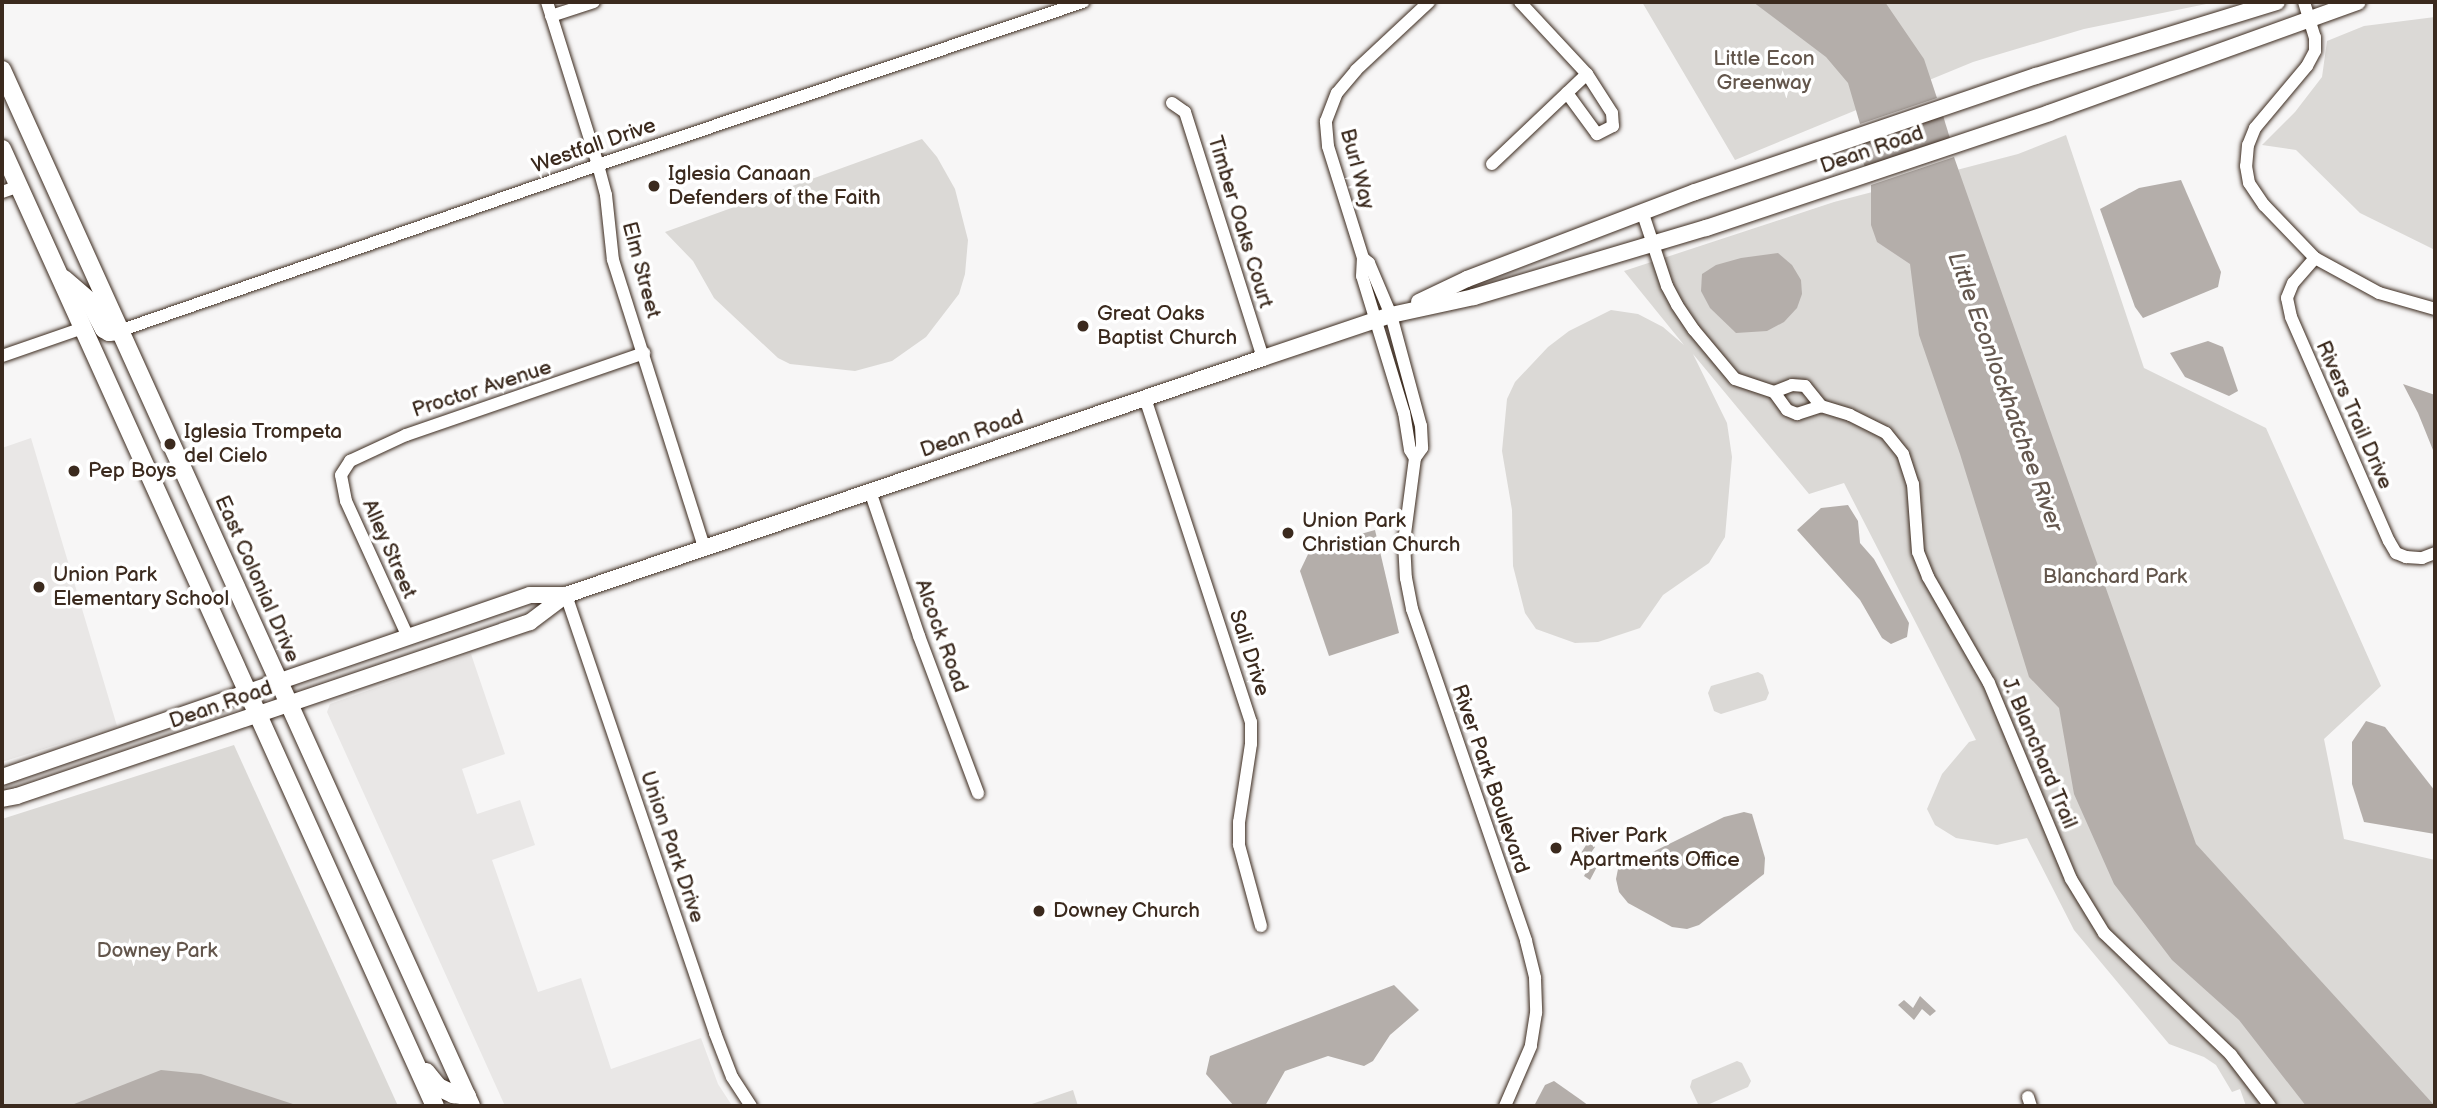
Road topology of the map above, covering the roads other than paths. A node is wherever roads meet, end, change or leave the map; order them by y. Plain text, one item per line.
1 (547, 2) edge
2 (594, 2) edge
3 (1083, 2) edge
4 (1429, 2) edge
5 (1520, 2) edge
6 (2277, 2) edge
7 (2304, 2) edge
8 (2358, 2) edge
9 (551, 16) junction
10 (2309, 18) junction
11 (2, 69) edge
12 (1587, 74) junction
13 (1567, 93) junction
14 (1172, 103) dead end
15 (2, 149) edge
16 (1492, 164) dead end
17 (598, 165) junction
18 (10, 189) edge
19 (1642, 211) junction
20 (1653, 245) junction
21 (1363, 258) junction
22 (2315, 258) junction
23 (59, 275) junction
24 (2435, 309) edge
25 (1391, 315) junction
26 (1375, 320) junction
27 (83, 328) junction
28 (119, 331) junction
29 (643, 353) junction
30 (2, 356) edge
31 (1263, 358) junction
32 (1774, 392) junction
33 (1145, 398) junction
34 (1821, 406) junction
35 (1415, 458) junction
36 (341, 475) joint
37 (870, 491) junction
38 (704, 547) junction
39 (2435, 553) edge
40 (566, 595) junction
41 (408, 637) junction
42 (278, 681) junction
43 (248, 692) junction
44 (289, 704) junction
45 (258, 715) junction
46 (2, 777) edge
47 (978, 793) dead end
48 (2, 799) edge
49 (1261, 926) dead end
50 (414, 1059) junction
51 (469, 1101) edge
52 (435, 1106) edge
53 (751, 1106) edge
54 (1505, 1106) edge
55 (2270, 1106) edge

1 - 9 street, Elm Street
2 - 9 street
3 - 17 street, Westfall Drive
4 - 21 street, Burl Way
5 - 12 street
6 - 19 main road, Dean Road
7 - 10 street
8 - 10 main road, Dean Road
9 - 17 street, Elm Street
10 - 20 main road, Dean Road
10 - 22 street
11 - 28 highway, East Colonial Drive
12 - 13 street
12 - 13 street
13 - 16 street
14 - 31 street, Timber Oaks Court
15 - 18 highway
17 - 28 street, Westfall Drive
17 - 29 street, Elm Street
18 - 23 highway
19 - 20 street, J. Blanchard Trail
19 - 25 main road, Dean Road
20 - 25 main road, Dean Road
20 - 32 street, J. Blanchard Trail
21 - 25 street, Burl Way
21 - 26 street, Burl Way
22 - 24 street
22 - 39 street, Rivers Trail Drive
23 - 27 highway
23 - 28 highway
25 - 26 main road, Dean Road
25 - 35 street, River Park Boulevard
26 - 31 main road, Dean Road
26 - 35 street, River Park Boulevard
27 - 30 street
27 - 43 highway
28 - 42 highway, East Colonial Drive
29 - 36 street, Proctor Avenue
29 - 38 street, Elm Street
31 - 33 main road, Dean Road
32 - 34 street, J. Blanchard Trail
32 - 34 street, J. Blanchard Trail
33 - 37 main road, Dean Road
33 - 49 street, Sali Drive
34 - 55 street, J. Blanchard Trail
35 - 54 street, River Park Boulevard
36 - 41 street, Alley Street
37 - 38 main road, Dean Road
37 - 47 street, Alcock Road
38 - 40 main road, Dean Road
40 - 41 main road, Dean Road
40 - 44 main road, Dean Road
40 - 53 street, Union Park Drive
41 - 42 main road, Dean Road
42 - 43 main road, Dean Road
42 - 44 highway, East Colonial Drive
43 - 45 highway
43 - 46 main road, Dean Road
44 - 45 main road, Dean Road
44 - 51 highway, East Colonial Drive
45 - 48 main road, Dean Road
45 - 50 highway
50 - 51 highway
50 - 52 highway

